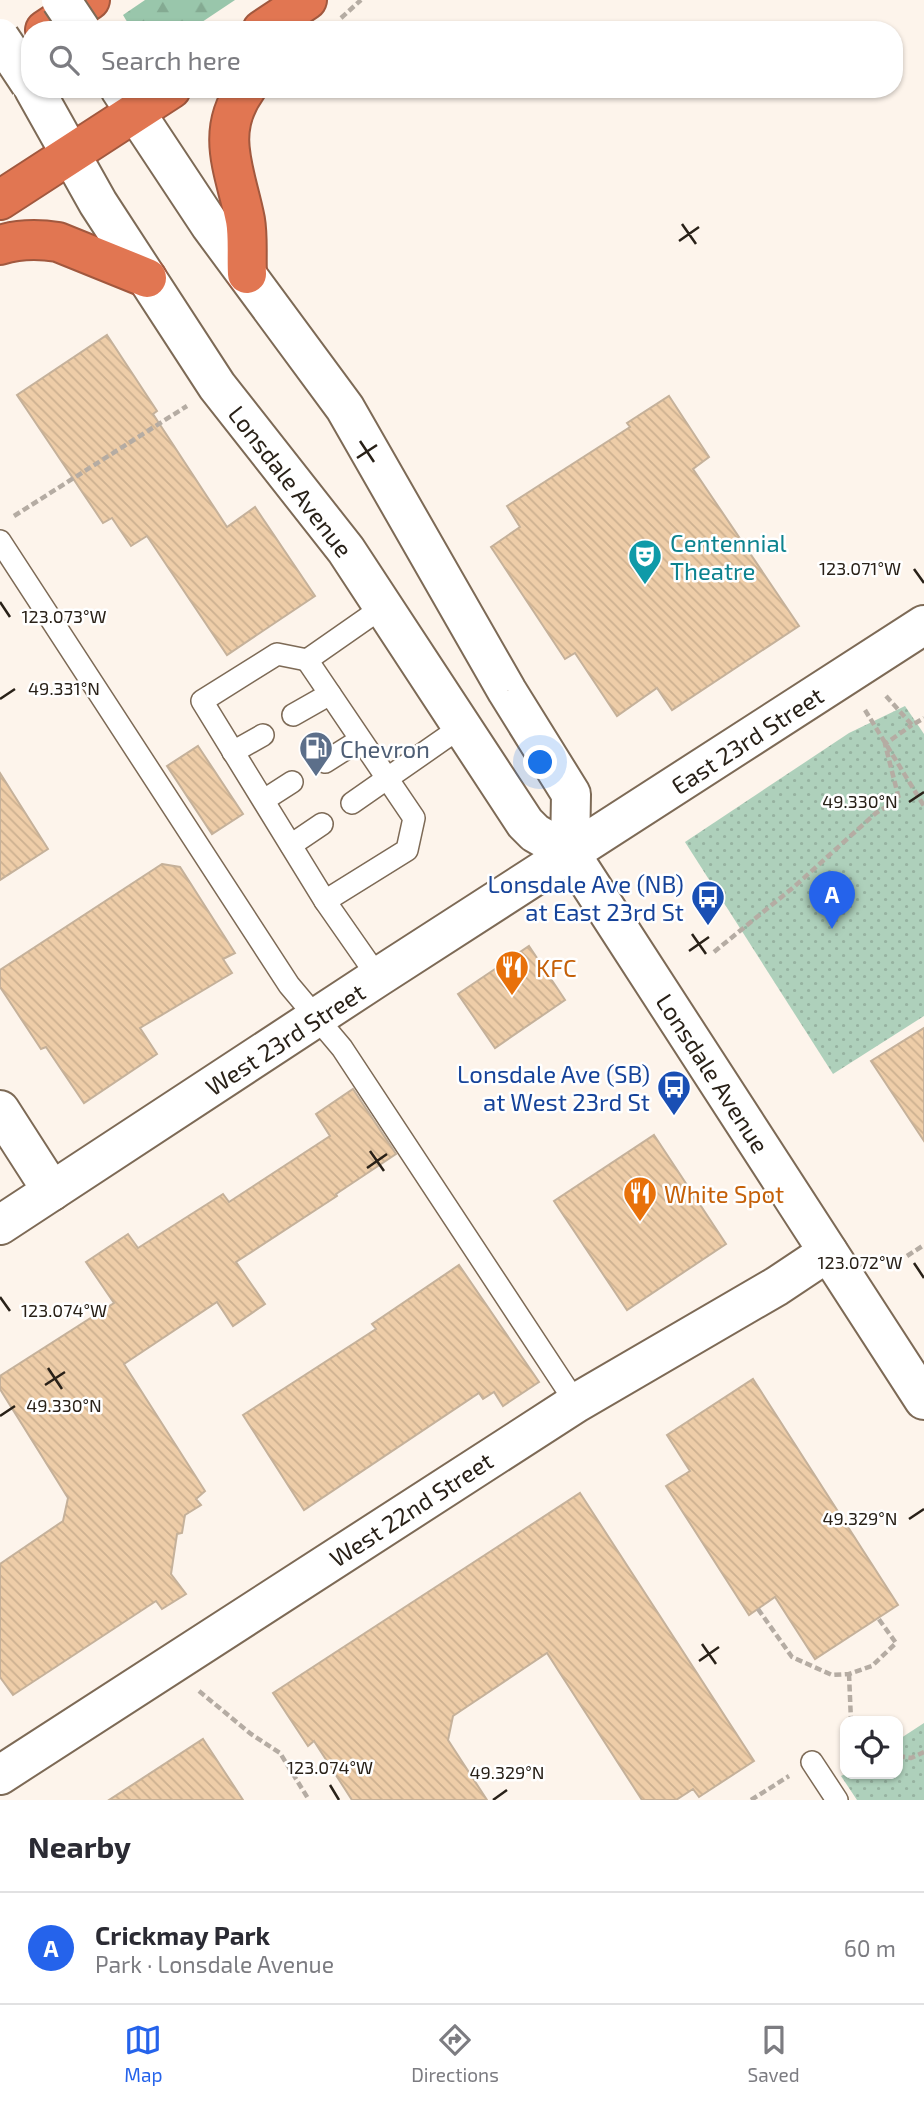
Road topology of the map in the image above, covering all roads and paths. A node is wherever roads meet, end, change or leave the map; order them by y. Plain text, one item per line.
1 (61, 0) edge
2 (90, 0) edge
3 (308, 0) edge
4 (58, 21) edge
5 (75, 21) edge
6 (276, 21) edge
7 (293, 21) edge
8 (0, 38) edge
9 (21, 46) edge
10 (0, 60) edge
11 (21, 70) edge
12 (39, 98) edge
13 (239, 98) edge
14 (128, 101) edge
15 (72, 154) junction
16 (0, 200) edge
17 (0, 245) edge
18 (247, 274) junction
19 (147, 278) junction
20 (217, 386) junction
21 (11, 518) dead end
22 (0, 541) edge
23 (383, 607) junction
24 (924, 625) edge
25 (307, 660) junction
26 (330, 694) junction
27 (886, 696) dead end
28 (865, 710) dead end
29 (293, 715) dead end
30 (924, 718) edge
31 (912, 724) junction
32 (461, 727) junction
33 (262, 734) dead end
34 (360, 740) junction
35 (885, 744) junction
36 (233, 752) junction
37 (325, 762) dead end
38 (388, 778) junction
39 (292, 782) dead end
40 (264, 800) junction
41 (352, 803) dead end
42 (924, 806) edge
43 (322, 824) dead end
44 (292, 845) junction
45 (570, 853) junction
46 (326, 901) junction
47 (714, 952) dead end
48 (378, 977) junction
49 (316, 1018) junction
50 (0, 1110) edge
51 (52, 1191) junction
52 (0, 1225) edge
53 (924, 1245) edge
54 (828, 1252) junction
55 (907, 1256) dead end
56 (924, 1400) edge
57 (576, 1403) junction
58 (758, 1609) dead end
59 (878, 1618) dead end
60 (849, 1674) junction
61 (196, 1688) dead end
62 (851, 1716) edge
63 (924, 1752) edge
64 (903, 1757) edge
65 (812, 1762) joint
66 (0, 1775) edge
67 (309, 1800) edge
68 (751, 1800) edge
69 (837, 1800) edge

1 - 5 main road, bridge
2 - 4 highway
3 - 6 highway
3 - 7 highway
8 - 11 main road, Lonsdale Avenue, bridge
9 - 10 highway
12 - 15 main road, Lonsdale Avenue
13 - 18 highway
14 - 15 highway
14 - 18 main road
15 - 16 highway
15 - 19 main road, Lonsdale Avenue
17 - 19 highway
18 - 45 main road
19 - 20 main road, Lonsdale Avenue
20 - 21 path
20 - 23 main road, Lonsdale Avenue
22 - 49 lane
23 - 25 lane
23 - 32 main road, Lonsdale Avenue
24 - 45 main road, East 23rd Street
25 - 26 lane
25 - 36 lane
26 - 29 lane
26 - 34 lane
27 - 31 path
28 - 35 path
30 - 31 path
31 - 35 path
32 - 38 lane
32 - 45 main road, Lonsdale Avenue
33 - 36 lane
34 - 37 lane
34 - 38 lane
35 - 42 path
35 - 47 path
36 - 40 lane
38 - 41 lane
38 - 46 lane
39 - 40 lane
40 - 44 lane
43 - 44 lane
44 - 46 lane
45 - 48 main road, West 23rd Street
45 - 54 main road, Lonsdale Avenue
46 - 48 lane
48 - 49 main road, West 23rd Street
49 - 51 main road, West 23rd Street
49 - 57 lane
50 - 51 main road
51 - 52 main road, West 23rd Street
53 - 55 path
54 - 56 main road, Lonsdale Avenue
54 - 57 main road, West 22nd Street
57 - 66 main road, West 22nd Street
58 - 60 path
59 - 60 path
60 - 62 path
61 - 67 path
63 - 64 path
65 - 68 path
65 - 69 lane

